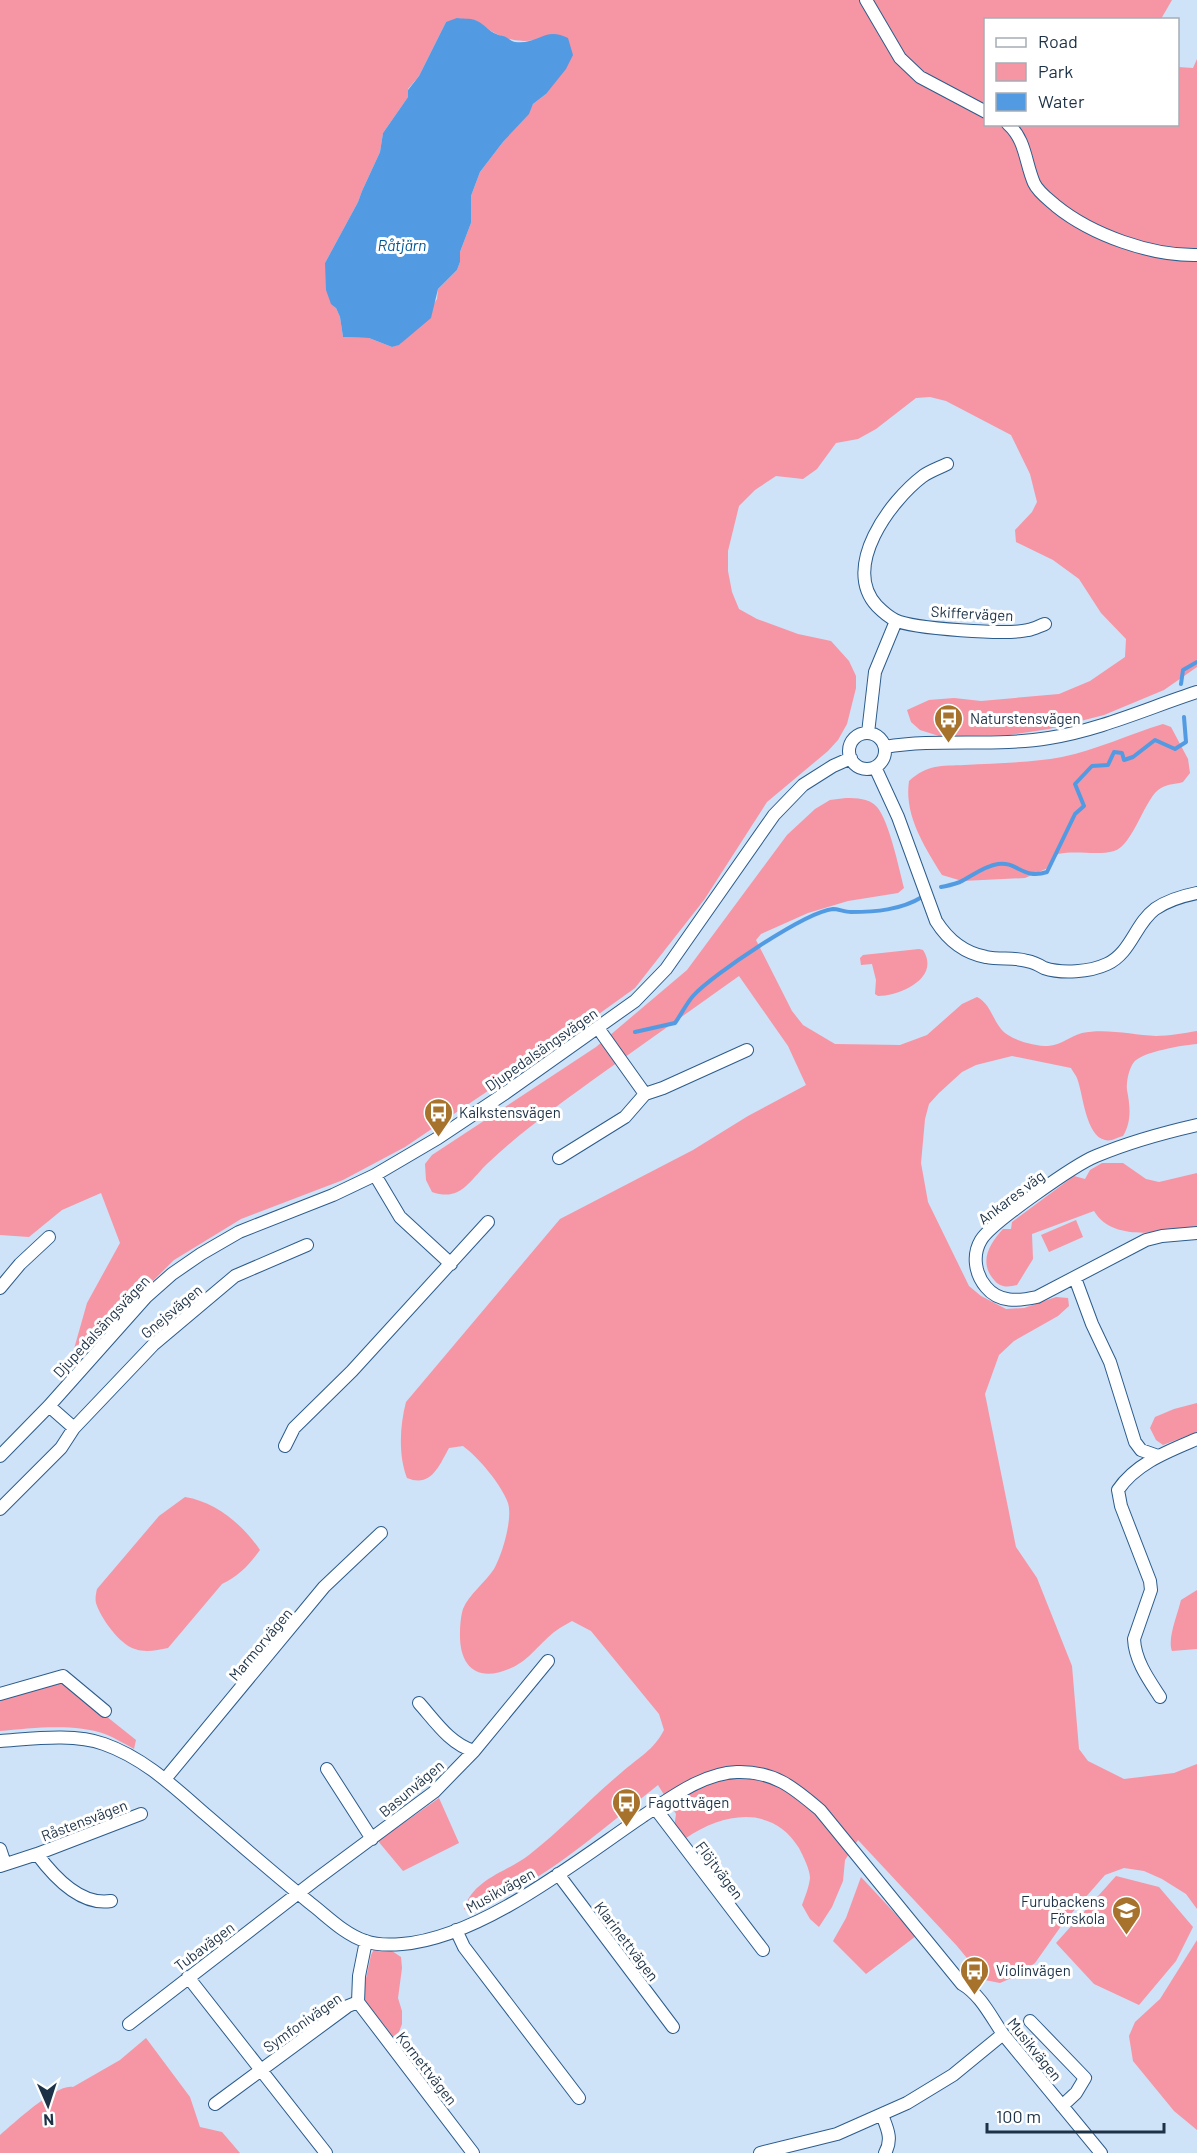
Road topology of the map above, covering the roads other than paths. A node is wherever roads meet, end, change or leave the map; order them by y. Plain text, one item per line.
1 (866, 0) edge
2 (984, 110) edge
3 (1010, 126) edge
4 (1197, 255) edge
5 (947, 464) dead end
6 (896, 621) junction
7 (1045, 624) dead end
8 (1197, 692) edge
9 (868, 733) junction
10 (885, 747) junction
11 (851, 758) junction
12 (875, 767) junction
13 (1197, 893) edge
14 (598, 1028) junction
15 (747, 1050) dead end
16 (645, 1094) junction
17 (1197, 1125) edge
18 (559, 1158) dead end
19 (375, 1175) junction
20 (488, 1222) dead end
21 (1197, 1233) edge
22 (49, 1237) dead end
23 (307, 1245) dead end
24 (451, 1264) junction
25 (1075, 1278) junction
26 (0, 1288) edge
27 (49, 1406) junction
28 (74, 1428) junction
29 (1197, 1439) edge
30 (285, 1446) dead end
31 (0, 1456) edge
32 (1158, 1456) junction
33 (0, 1509) edge
34 (381, 1533) dead end
35 (548, 1661) dead end
36 (0, 1694) edge
37 (1160, 1697) dead end
38 (419, 1703) dead end
39 (105, 1711) dead end
40 (0, 1741) edge
41 (474, 1751) junction
42 (327, 1769) dead end
43 (166, 1778) junction
44 (655, 1808) junction
45 (141, 1814) dead end
46 (372, 1839) junction
47 (0, 1849) edge
48 (37, 1854) junction
49 (3, 1865) edge
50 (558, 1874) junction
51 (299, 1894) junction
52 (111, 1901) dead end
53 (456, 1930) junction
54 (366, 1941) junction
55 (763, 1950) dead end
56 (188, 1977) junction
57 (358, 2002) junction
58 (1030, 2021) dead end
59 (129, 2024) dead end
60 (673, 2027) dead end
61 (1003, 2034) junction
62 (261, 2068) junction
63 (579, 2098) dead end
64 (215, 2104) dead end
65 (1062, 2106) junction
66 (882, 2115) junction
67 (326, 2153) edge
68 (473, 2153) edge
69 (760, 2153) edge
70 (885, 2153) edge
71 (1101, 2153) edge

1 - 2 street
3 - 4 street
5 - 6 street
6 - 7 street, Skiffervägen
6 - 9 street
8 - 10 street
9 - 10 street
9 - 11 street
10 - 12 street
11 - 12 street
11 - 14 street, Djupedalsängsvägen
12 - 13 street
14 - 16 street
14 - 19 street, Djupedalsängsvägen
15 - 16 street
16 - 18 street
17 - 25 street, Ankares väg
19 - 24 street
19 - 27 street, Djupedalsängsvägen
20 - 24 street
21 - 25 street, Ankares väg
22 - 26 street
23 - 28 street, Gnejsvägen
24 - 30 street
25 - 32 street
27 - 28 street
27 - 31 street, Djupedalsängsvägen
28 - 33 street, Gnejsvägen
29 - 32 street
32 - 37 street
34 - 43 street, Marmorvägen
35 - 41 street, Basunvägen
36 - 39 street
38 - 41 street
40 - 43 street, Musikvägen
41 - 46 street, Basunvägen
42 - 46 street
43 - 51 street, Musikvägen
44 - 50 street, Musikvägen
44 - 55 street, Flöjtvägen
44 - 61 street, Musikvägen
45 - 48 street, Råstensvägen
46 - 51 street, Basunvägen
47 - 49 street, Råstensvägen
48 - 49 street, Råstensvägen
48 - 52 street, Råstensvägen
50 - 53 street, Musikvägen
50 - 60 street, Klarinettvägen
51 - 54 street, Musikvägen
51 - 56 street, Tubavägen
53 - 54 street, Musikvägen
53 - 63 street
54 - 57 street, Symfonivägen
56 - 59 street, Tubavägen
56 - 62 street
57 - 62 street, Symfonivägen
57 - 68 street, Kornettvägen
58 - 65 street
61 - 65 street, Musikvägen
61 - 66 street
62 - 64 street, Symfonivägen
62 - 67 street
65 - 71 street, Musikvägen
66 - 69 street
66 - 70 street

